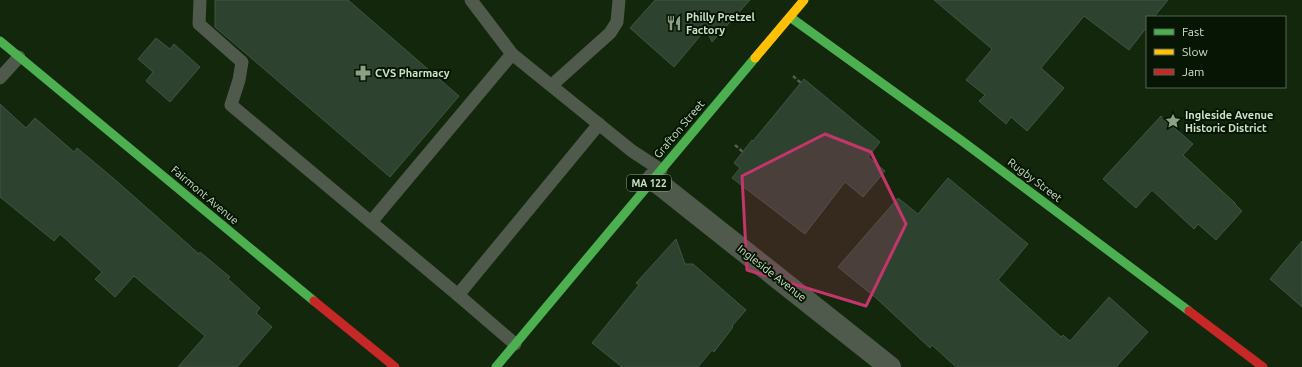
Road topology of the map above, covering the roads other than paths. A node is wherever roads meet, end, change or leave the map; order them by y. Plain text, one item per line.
1 (200, 0) edge
2 (471, 0) edge
3 (619, 0) edge
4 (804, 0) edge
5 (790, 17) junction
6 (0, 41) edge
7 (512, 54) junction
8 (19, 57) junction
9 (0, 78) edge
10 (552, 86) junction
11 (599, 124) junction
12 (657, 174) junction
13 (371, 222) junction
14 (458, 295) junction
15 (515, 344) junction
16 (395, 367) edge
17 (496, 367) edge
18 (890, 367) edge
19 (1263, 367) edge

1 - 13 lane
2 - 7 lane
3 - 10 lane
4 - 5 main road, Grafton Street / MA 122
5 - 12 main road, Grafton Street / MA 122
5 - 19 main road, Rugby Street
6 - 8 main road, Fairmont Avenue
7 - 10 lane
7 - 13 lane
8 - 9 lane
8 - 16 main road, Fairmont Avenue
10 - 11 lane
11 - 12 lane
11 - 14 lane
12 - 15 main road, Grafton Street / MA 122
12 - 18 street, Ingleside Avenue
13 - 14 lane
14 - 15 lane
15 - 17 main road, Grafton Street / MA 122

